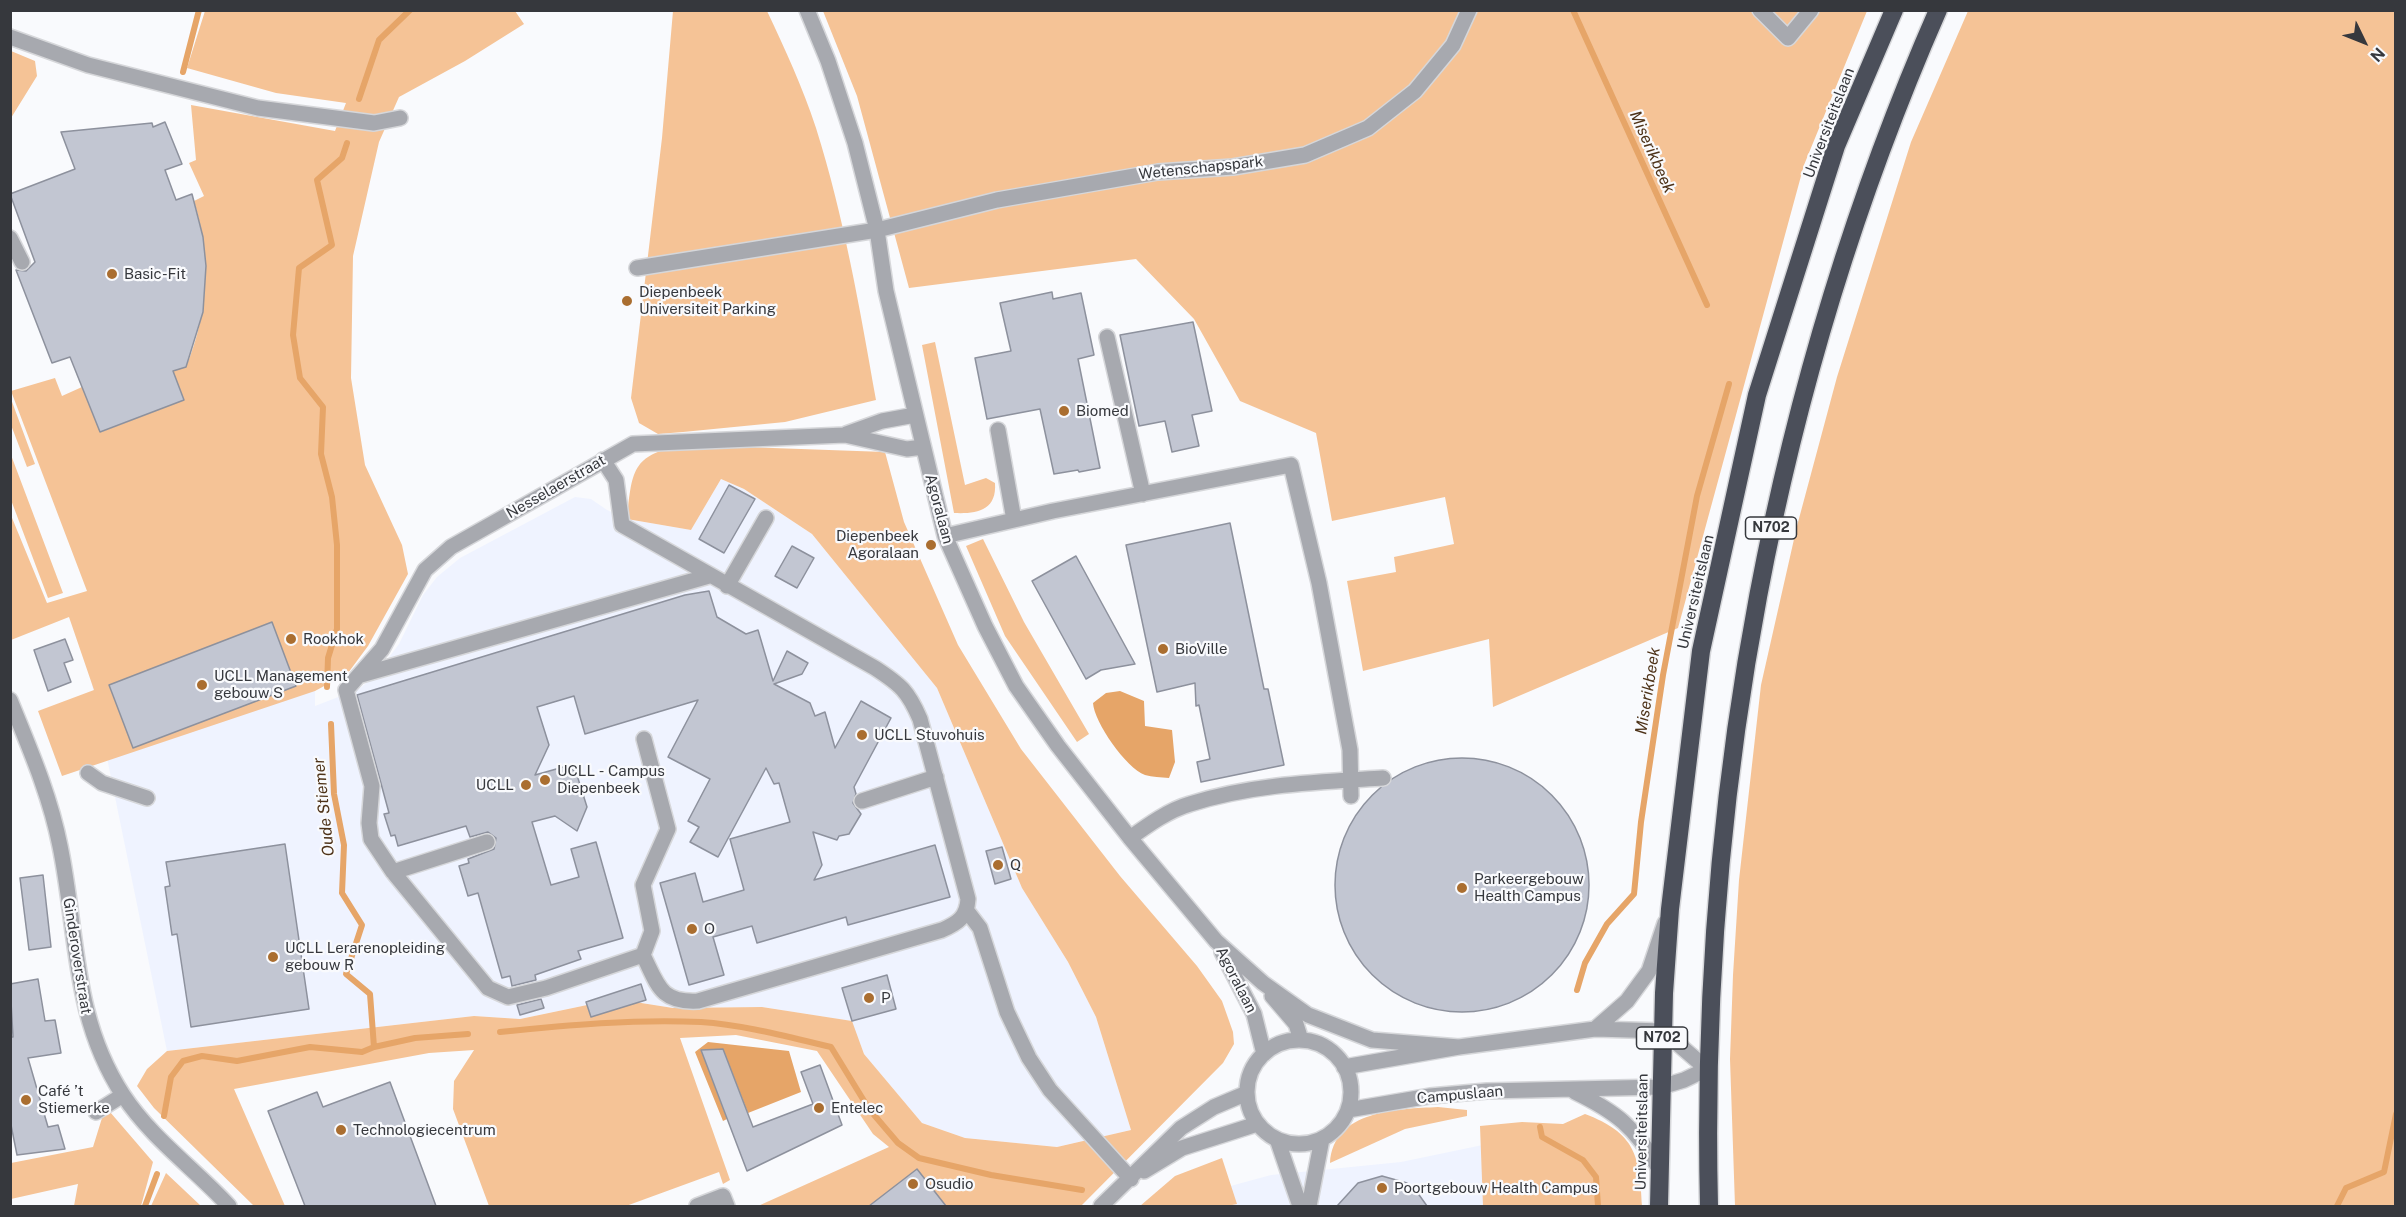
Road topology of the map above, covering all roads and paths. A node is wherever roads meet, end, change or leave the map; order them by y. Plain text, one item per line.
1 (807, 10) edge
2 (1470, 10) edge
3 (1760, 10) edge
4 (1811, 10) edge
5 (1894, 10) edge
6 (1938, 10) edge
7 (10, 37) edge
8 (400, 118) dead end
9 (877, 230) junction
10 (10, 238) edge
11 (22, 262) dead end
12 (637, 268) dead end
13 (1107, 337) dead end
14 (915, 415) junction
15 (998, 430) dead end
16 (845, 435) junction
17 (923, 447) junction
18 (603, 460) junction
19 (1143, 494) junction
20 (766, 518) dead end
21 (1014, 520) junction
22 (945, 536) junction
23 (709, 576) junction
24 (727, 586) junction
25 (360, 675) junction
26 (10, 700) edge
27 (644, 739) dead end
28 (87, 773) dead end
29 (936, 777) junction
30 (1383, 778) dead end
31 (1350, 780) junction
32 (1351, 796) dead end
33 (147, 798) dead end
34 (862, 801) dead end
35 (1130, 838) junction
36 (487, 842) dead end
37 (393, 872) junction
38 (1670, 909) junction
39 (967, 911) junction
40 (1216, 941) junction
41 (643, 955) junction
42 (1263, 983) junction
43 (1595, 1029) junction
44 (1663, 1031) junction
45 (1301, 1040) junction
46 (1459, 1047) junction
47 (1264, 1054) junction
48 (1344, 1067) junction
49 (1707, 1069) junction
50 (1661, 1087) junction
51 (1573, 1091) junction
52 (1247, 1093) junction
53 (123, 1095) junction
54 (1348, 1110) junction
55 (96, 1112) dead end
56 (1257, 1124) junction
57 (1277, 1139) junction
58 (1322, 1139) junction
59 (1658, 1167) junction
60 (1131, 1179) junction
61 (229, 1206) edge
62 (697, 1206) edge
63 (727, 1206) edge
64 (1101, 1206) edge
65 (1300, 1206) edge
66 (1309, 1206) edge
67 (1659, 1206) edge
68 (1709, 1206) edge

1 - 9 street, Agoralaan
2 - 9 street, Wetenschapspark
3 - 4 street
5 - 38 highway, Universiteitslaan / N702
6 - 49 highway, N702
7 - 8 street
9 - 12 street, Wetenschapspark
9 - 14 street, Agoralaan
10 - 11 street
13 - 19 street
14 - 16 street, Nesselaerstraat
14 - 17 street, Agoralaan
15 - 21 street
16 - 17 street, Nesselaerstraat
16 - 18 street, Nesselaerstraat
17 - 22 street, Agoralaan
18 - 23 street
18 - 25 street, Nesselaerstraat
19 - 21 street
19 - 31 street
20 - 24 street
21 - 22 street
22 - 35 street, Agoralaan
23 - 24 street
23 - 25 street
24 - 29 street
25 - 37 street, Nesselaerstraat
26 - 53 street, Ginderoverstraat
27 - 41 street
28 - 33 street
29 - 34 street
29 - 39 street
30 - 31 street
31 - 32 street
31 - 35 street
35 - 40 street, Agoralaan
36 - 37 street
37 - 41 street
38 - 43 street
38 - 44 highway, Universiteitslaan / N702
39 - 41 street
39 - 60 street
40 - 42 street, Agoralaan
40 - 47 street, Agoralaan
42 - 45 street, Agoralaan
42 - 46 street, Agoralaan
43 - 44 street
43 - 46 street
44 - 49 street
44 - 50 highway, Universiteitslaan / N702
45 - 47 street
45 - 48 street
46 - 48 street
47 - 52 street
48 - 54 street
49 - 50 street, Campuslaan
49 - 68 highway, N702
50 - 51 street, Campuslaan
50 - 59 highway, Universiteitslaan / N702
51 - 54 street, Campuslaan
51 - 59 street, Campuslaan
52 - 56 street
52 - 60 street
53 - 55 street
53 - 61 street, Ginderoverstraat
54 - 58 street
56 - 57 street
56 - 60 street
57 - 58 street
57 - 65 street
58 - 66 street
59 - 67 highway, Universiteitslaan / N702
60 - 64 street
62 - 63 street

